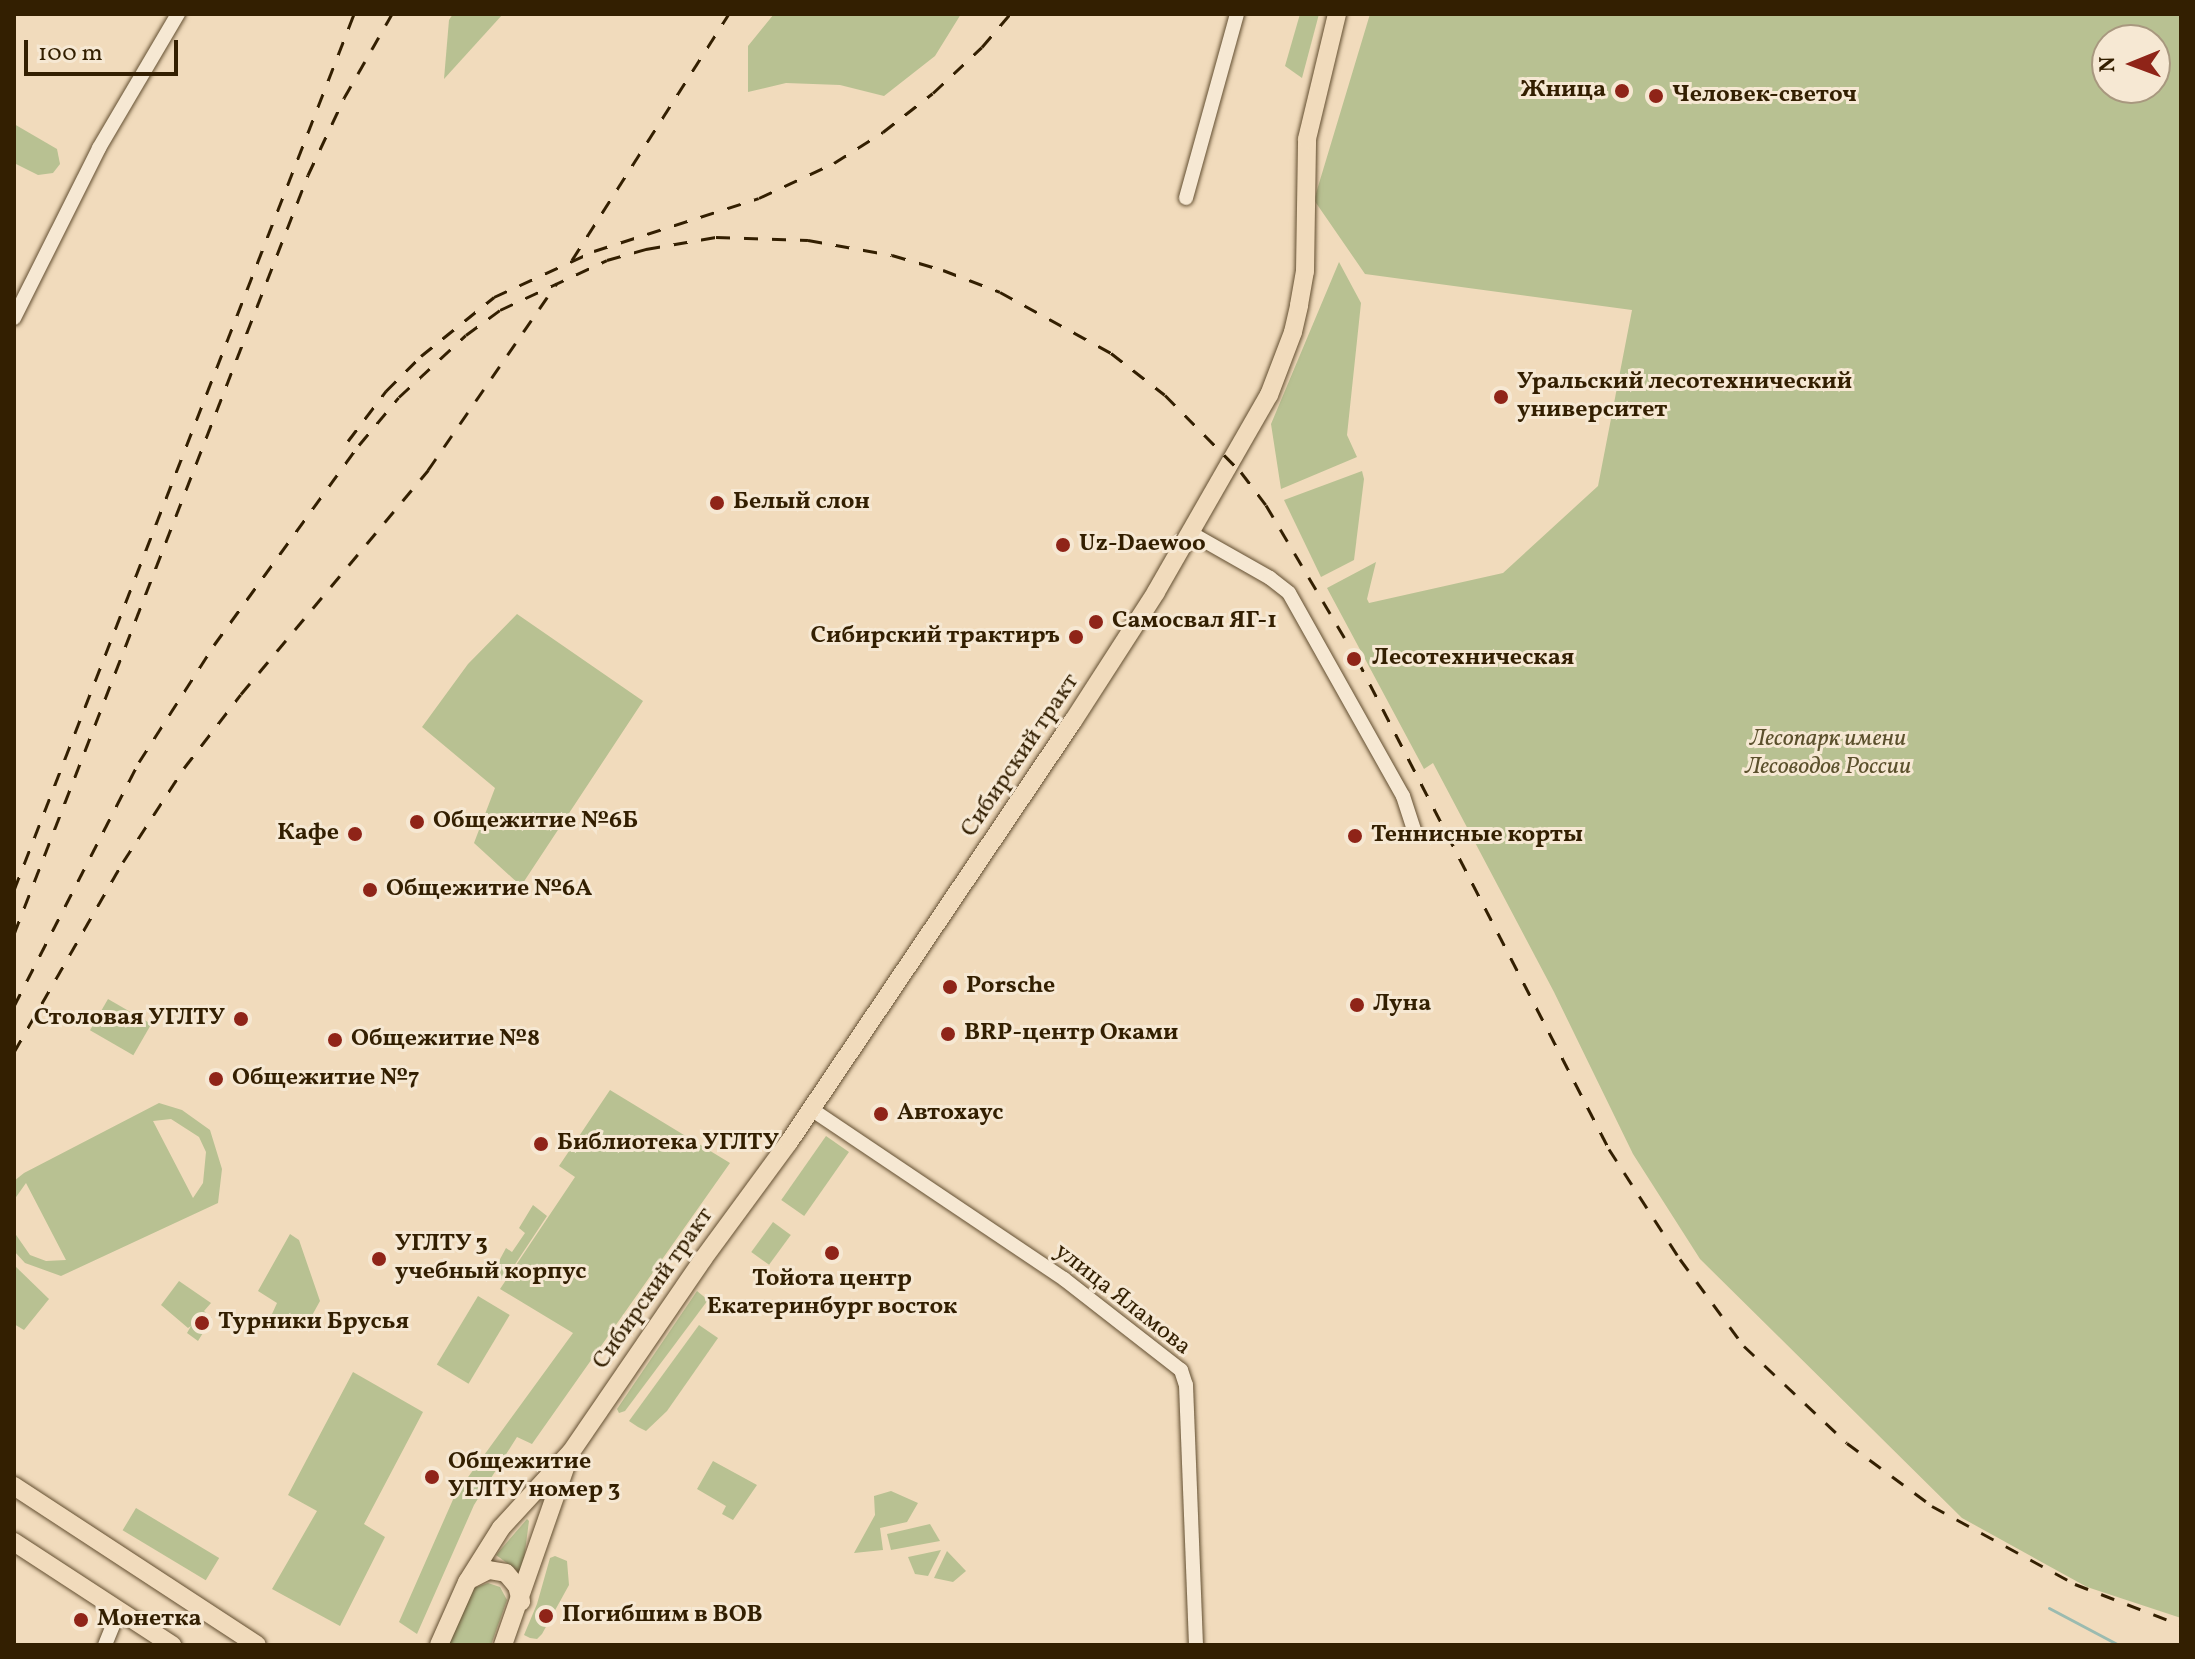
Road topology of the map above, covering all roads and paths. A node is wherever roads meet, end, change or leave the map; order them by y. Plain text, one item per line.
1 (178, 14) edge
2 (1237, 14) edge
3 (1337, 14) edge
4 (1186, 198) dead end
5 (14, 318) edge
6 (1189, 532) junction
7 (1414, 830) dead end
8 (811, 1109) junction
9 (571, 1452) junction
10 (14, 1486) edge
11 (518, 1510) junction
12 (14, 1542) edge
13 (535, 1551) junction
14 (467, 1582) junction
15 (521, 1601) junction
16 (117, 1615) dead end
17 (105, 1645) edge
18 (172, 1645) edge
19 (257, 1645) edge
20 (439, 1645) edge
21 (503, 1645) edge
22 (1196, 1645) edge

1 - 5 street
2 - 4 street
3 - 6 main road, Сибирский тракт
6 - 7 street
6 - 8 main road, Сибирский тракт
8 - 9 main road, Сибирский тракт
8 - 22 street, улица Яламова
9 - 11 main road, Сибирский тракт
9 - 13 main road, Сибирский тракт
10 - 19 main road
11 - 13 main road
11 - 14 main road, Сибирский тракт
12 - 18 main road
13 - 15 main road, Сибирский тракт
14 - 15 main road
14 - 20 main road, Сибирский тракт
15 - 21 main road, Сибирский тракт
16 - 17 street

